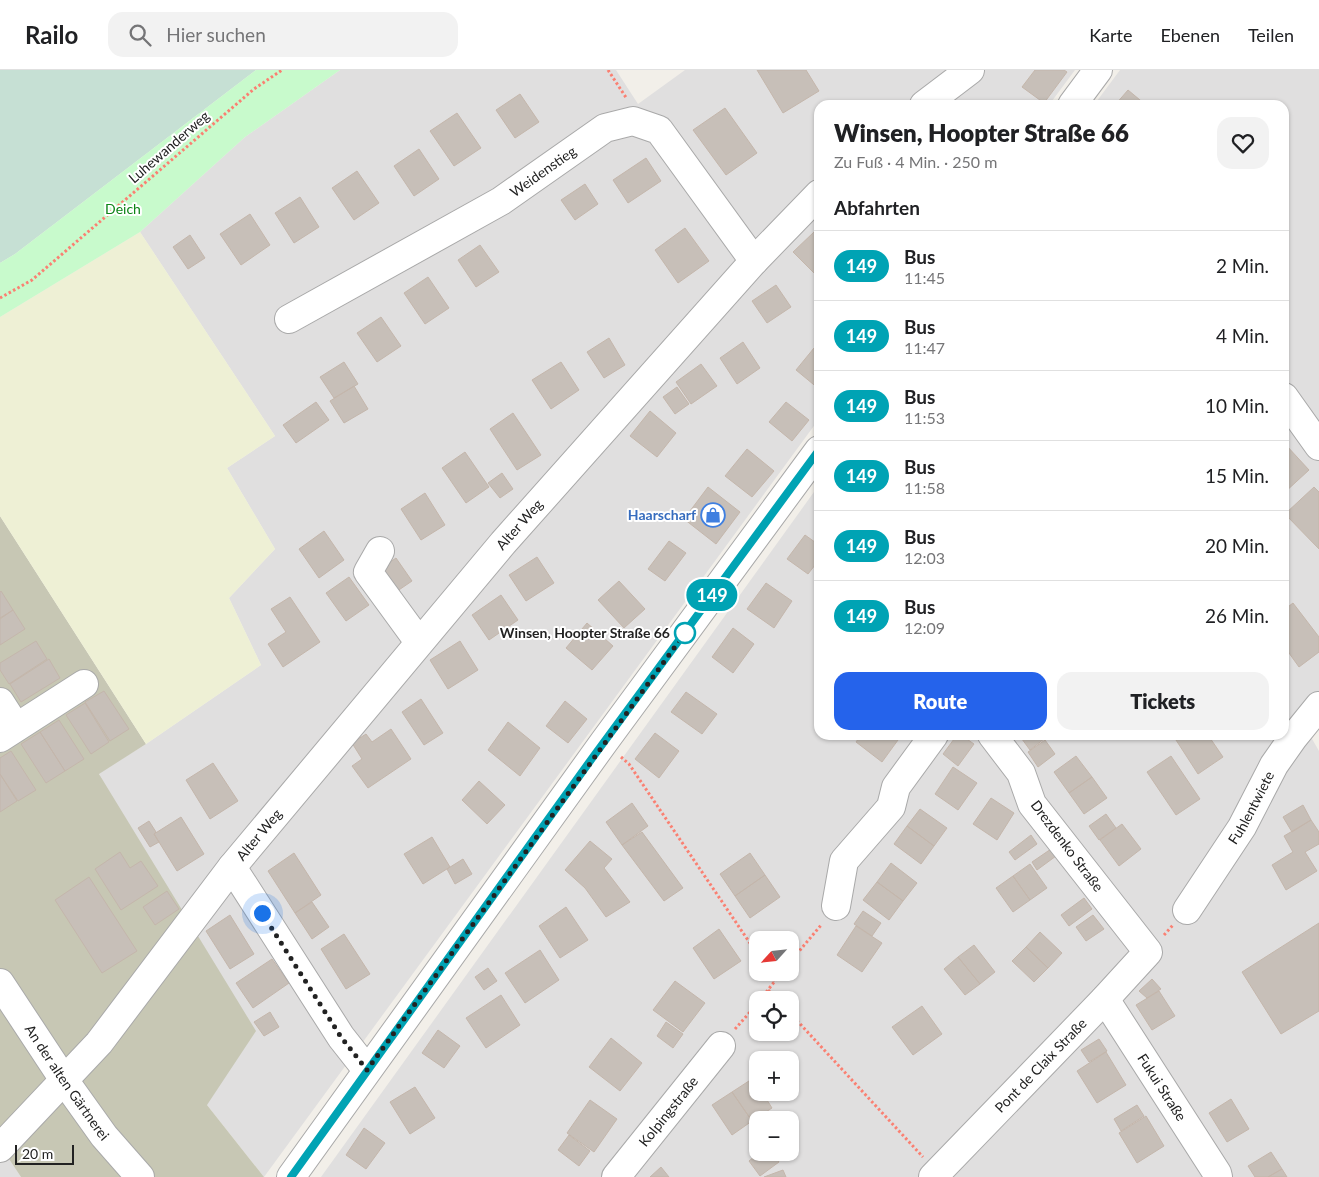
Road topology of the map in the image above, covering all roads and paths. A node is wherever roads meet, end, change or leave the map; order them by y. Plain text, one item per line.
1 (282, 70) edge
2 (608, 70) edge
3 (970, 70) edge
4 (1098, 70) edge
5 (931, 100) edge
6 (1076, 100) edge
7 (633, 121) junction
8 (814, 199) edge
9 (754, 261) junction
10 (0, 298) edge
11 (290, 319) dead end
12 (1289, 403) edge
13 (1319, 446) edge
14 (814, 457) edge
15 (380, 551) dead end
16 (419, 642) junction
17 (84, 684) dead end
18 (0, 702) edge
19 (1319, 706) edge
20 (8, 732) edge
21 (930, 740) edge
22 (996, 740) edge
23 (604, 742) junction
24 (232, 867) junction
25 (836, 906) joint
26 (1187, 910) joint
27 (749, 942) edge
28 (799, 951) edge
29 (1148, 952) junction
30 (775, 981) edge
31 (0, 982) edge
32 (768, 990) edge
33 (1105, 999) junction
34 (749, 1013) edge
35 (799, 1024) edge
36 (721, 1046) joint
37 (367, 1070) junction
38 (64, 1080) junction
39 (0, 1148) edge
40 (936, 1173) edge
41 (140, 1177) edge
42 (291, 1177) edge
43 (616, 1177) edge
44 (1218, 1177) edge

1 - 10 path, Luhewanderweg
2 - 7 path
3 - 5 street
4 - 6 street
7 - 9 street
7 - 11 street, Weidenstieg
8 - 9 street, Alter Weg
9 - 16 street, Alter Weg
12 - 13 street
14 - 23 street
15 - 16 street
16 - 24 street, Alter Weg
17 - 20 street
18 - 20 street
19 - 26 street, Fuhlentwiete
21 - 25 street
22 - 29 street, Drezdenko Straße
23 - 27 path
23 - 37 street
24 - 37 street, Alter Weg
24 - 38 street, Alter Weg
25 - 28 path
26 - 29 path
29 - 33 street, Pont de Claix Straße
30 - 32 path
31 - 38 street, An der alten Gärtnerei
33 - 40 street, Pont de Claix Straße
33 - 44 street, Fukui Straße
34 - 36 path
35 - 40 path
36 - 43 street, Kolpingstraße
37 - 42 street
38 - 39 street, Alter Weg
38 - 41 street, An der alten Gärtnerei

